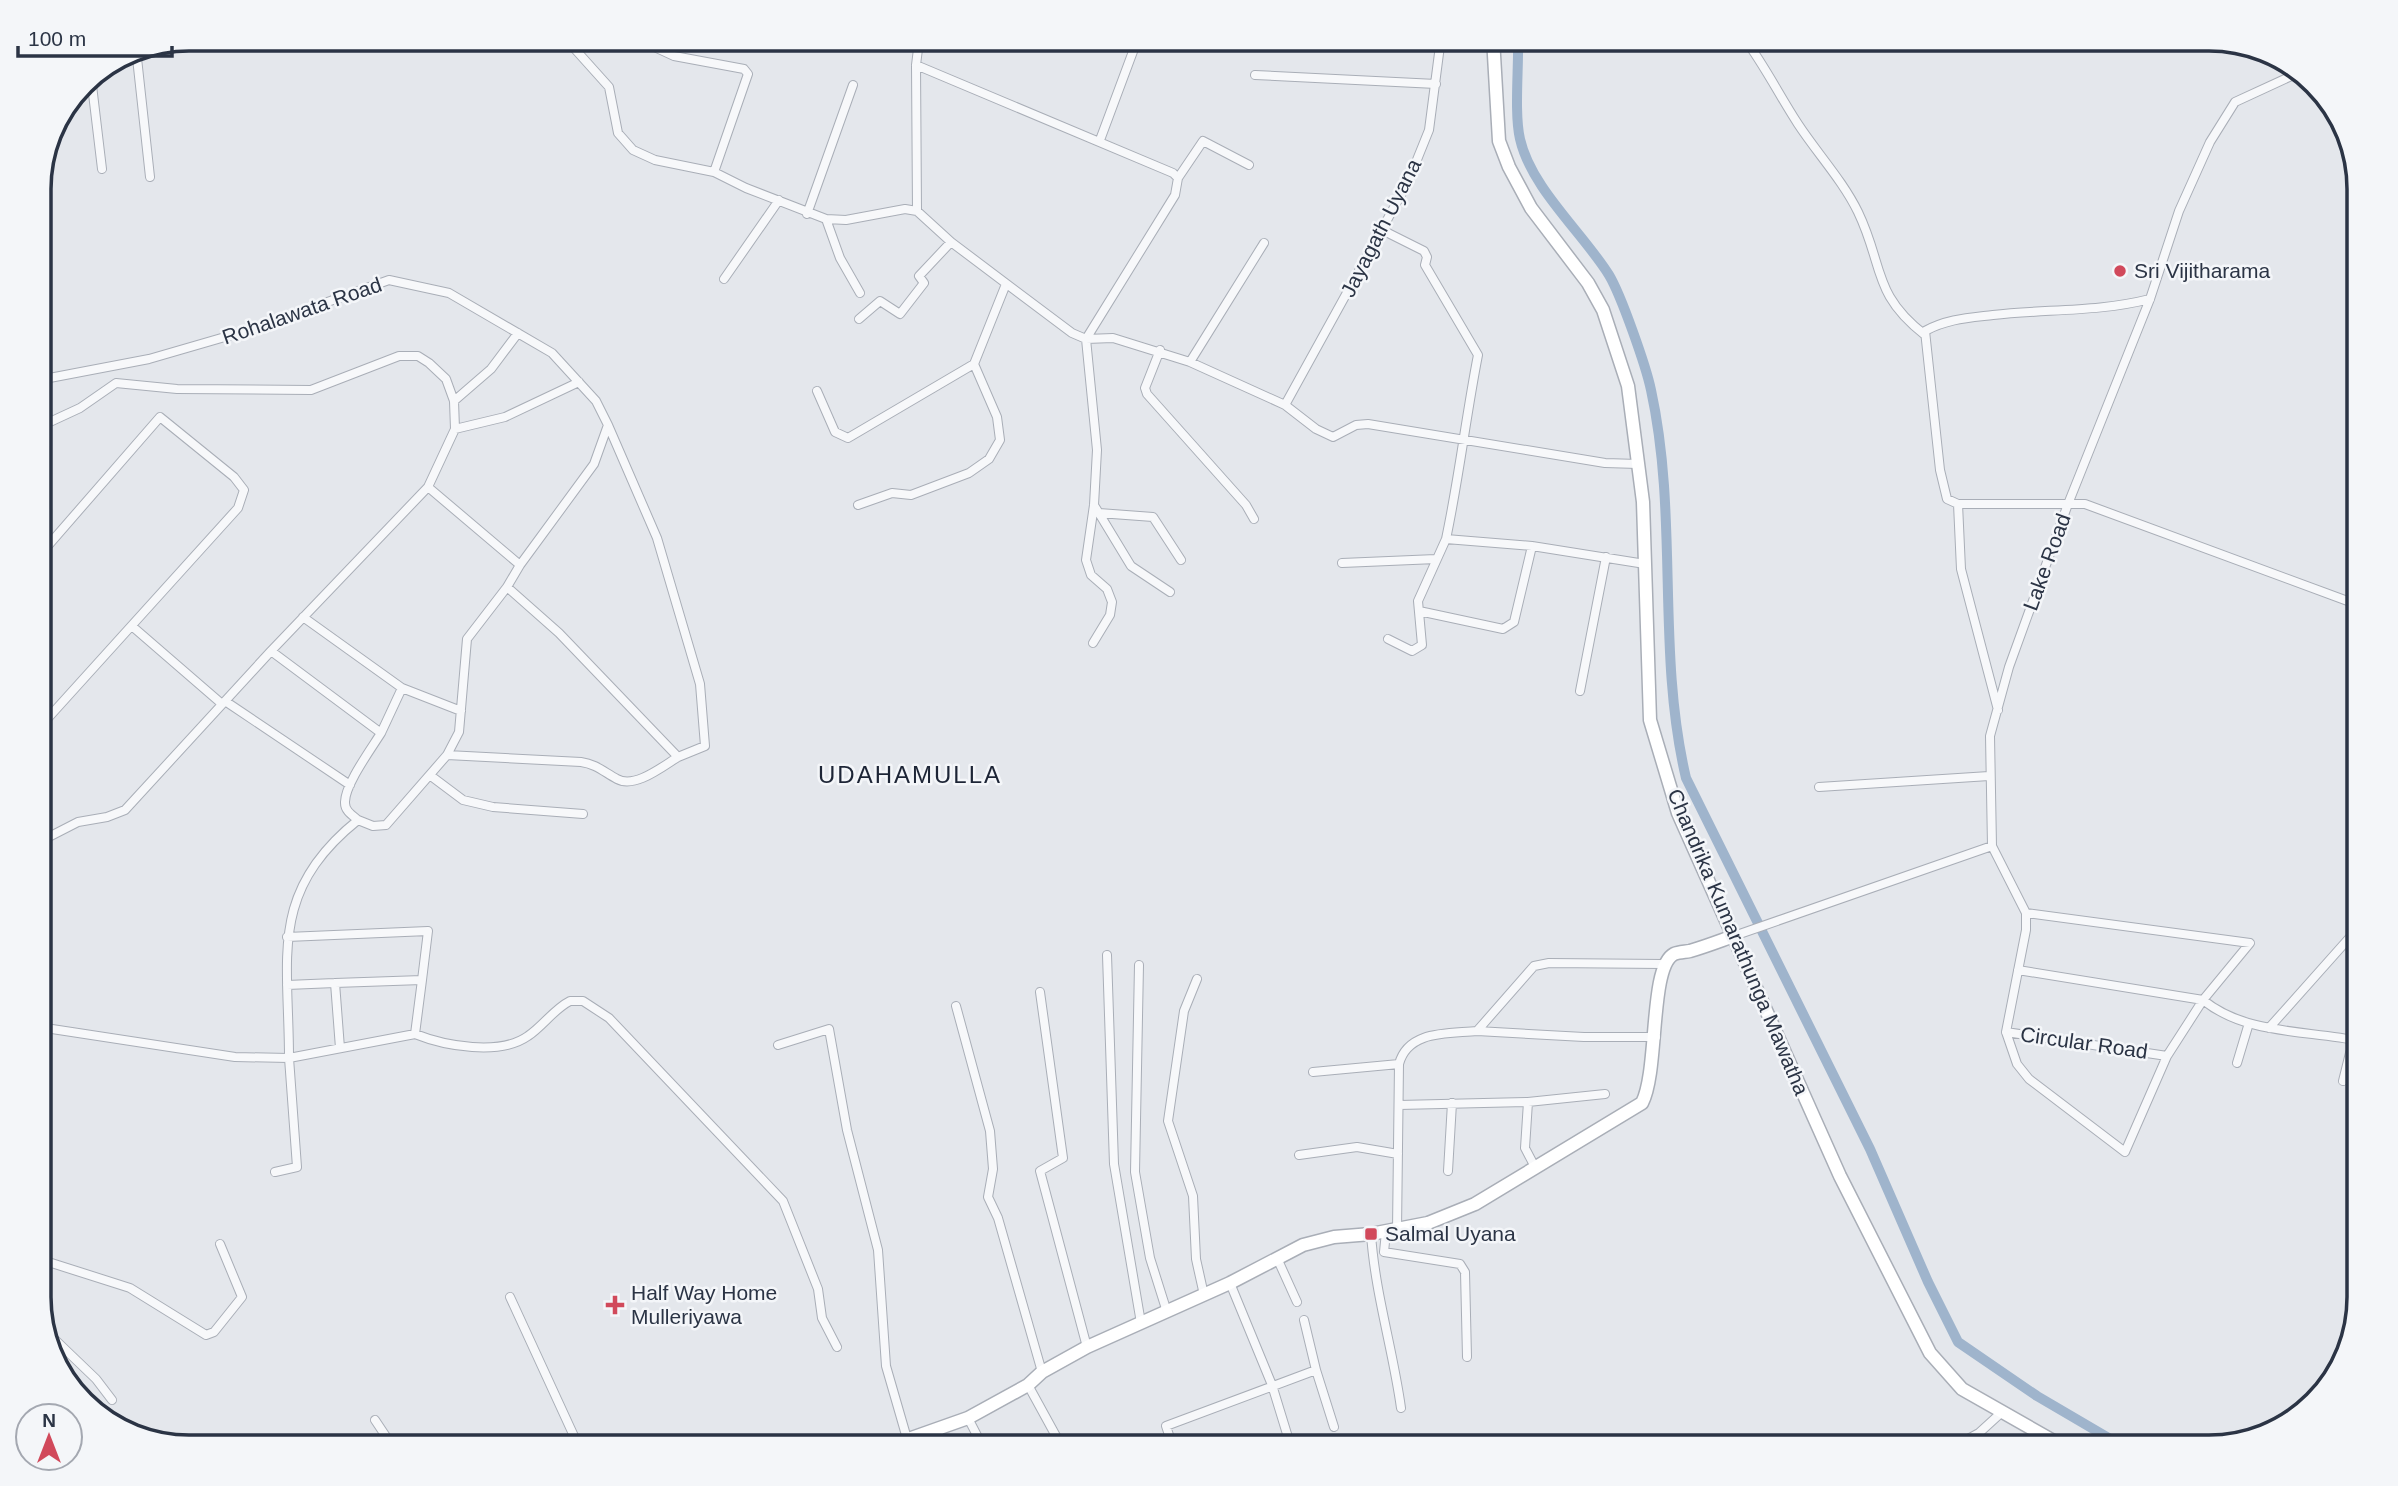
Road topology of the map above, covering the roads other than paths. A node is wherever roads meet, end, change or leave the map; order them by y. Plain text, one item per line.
1 (576, 51) edge
2 (663, 51) edge
3 (918, 51) edge
4 (1133, 51) edge
5 (1440, 51) edge
6 (1494, 51) edge
7 (1753, 51) edge
8 (137, 61) edge
9 (916, 65) junction
10 (1255, 75) dead end
11 (2290, 77) edge
12 (1436, 83) junction
13 (853, 85) dead end
14 (93, 90) edge
15 (1100, 140) junction
16 (1249, 165) dead end
17 (102, 169) dead end
18 (713, 172) junction
19 (150, 177) dead end
20 (1178, 178) junction
21 (779, 200) junction
22 (917, 211) junction
23 (807, 214) junction
24 (826, 219) junction
25 (1382, 230) junction
26 (951, 242) junction
27 (1264, 243) dead end
28 (724, 279) dead end
29 (1006, 284) junction
30 (860, 293) dead end
31 (2150, 299) junction
32 (859, 319) dead end
33 (518, 334) junction
34 (1926, 335) junction
35 (1086, 339) junction
36 (1160, 350) junction
37 (1191, 362) junction
38 (974, 363) junction
39 (51, 378) edge
40 (579, 382) junction
41 (817, 391) dead end
42 (454, 401) junction
43 (1285, 405) junction
44 (51, 421) edge
45 (607, 425) junction
46 (455, 429) junction
47 (1462, 439) junction
48 (1638, 464) junction
49 (428, 488) junction
50 (1958, 504) junction
51 (2068, 504) junction
52 (858, 505) dead end
53 (1096, 509) junction
54 (1254, 519) dead end
55 (1446, 539) junction
56 (51, 542) edge
57 (1532, 546) junction
58 (1606, 557) junction
59 (1436, 559) junction
60 (1181, 560) dead end
61 (1342, 563) dead end
62 (1645, 564) junction
63 (520, 565) junction
64 (507, 587) junction
65 (1170, 592) dead end
66 (2347, 601) edge
67 (1419, 611) junction
68 (303, 617) junction
69 (133, 627) junction
70 (1388, 639) dead end
71 (1093, 643) dead end
72 (271, 651) junction
73 (402, 688) junction
74 (1580, 691) dead end
75 (223, 703) junction
76 (1998, 710) junction
77 (461, 711) junction
78 (51, 715) edge
79 (381, 733) junction
80 (447, 755) junction
81 (678, 757) junction
82 (431, 776) junction
83 (1989, 776) junction
84 (350, 785) junction
85 (1819, 787) dead end
86 (583, 814) dead end
87 (358, 820) junction
88 (51, 836) edge
89 (1992, 846) junction
90 (2026, 913) junction
91 (1737, 935) junction
92 (287, 937) junction
93 (2347, 941) edge
94 (1107, 954) dead end
95 (1663, 964) junction
96 (1139, 965) dead end
97 (2018, 970) junction
98 (1197, 979) dead end
99 (422, 980) junction
100 (335, 983) junction
101 (287, 985) junction
102 (1040, 992) dead end
103 (2203, 1000) junction
104 (956, 1006) dead end
105 (2249, 1023) junction
106 (2269, 1028) junction
107 (51, 1029) edge
108 (1477, 1031) junction
109 (2006, 1032) junction
110 (415, 1034) junction
111 (1656, 1037) junction
112 (2347, 1038) edge
113 (778, 1045) dead end
114 (340, 1048) junction
115 (2167, 1056) junction
116 (289, 1058) junction
117 (2237, 1063) dead end
118 (1399, 1064) junction
119 (2347, 1070) edge
120 (1313, 1072) dead end
121 (2343, 1081) dead end
122 (1605, 1094) dead end
123 (1528, 1102) junction
124 (1452, 1103) junction
125 (1399, 1105) junction
126 (1398, 1154) junction
127 (1298, 1155) dead end
128 (1535, 1167) junction
129 (275, 1171) dead end
130 (1448, 1171) dead end
131 (1392, 1231) junction
132 (1371, 1234) junction
133 (220, 1244) dead end
134 (1277, 1258) junction
135 (51, 1263) edge
136 (1230, 1283) junction
137 (1203, 1295) junction
138 (510, 1297) dead end
139 (1297, 1302) dead end
140 (1167, 1312) junction
141 (1304, 1320) dead end
142 (1141, 1323) junction
143 (59, 1344) edge
144 (836, 1347) dead end
145 (1087, 1347) junction
146 (1467, 1357) dead end
147 (1316, 1370) junction
148 (1042, 1372) junction
149 (1028, 1385) junction
150 (1272, 1385) junction
151 (112, 1400) dead end
152 (1401, 1408) dead end
153 (2002, 1412) junction
154 (968, 1418) junction
155 (375, 1420) dead end
156 (1334, 1427) dead end
157 (937, 1431) junction
158 (385, 1435) edge
159 (573, 1435) edge
160 (906, 1435) edge
161 (926, 1435) edge
162 (939, 1435) edge
163 (977, 1435) edge
164 (1055, 1435) edge
165 (1169, 1435) edge
166 (1287, 1435) edge
167 (1976, 1435) edge
168 (2043, 1435) edge

1 - 18 street
2 - 18 street
3 - 9 street
4 - 15 street
5 - 12 street, Jayagath Uyana
6 - 48 main road, Chandrika Kumarathunga Mawatha
7 - 34 street
8 - 19 street
9 - 15 street
9 - 22 street
10 - 12 street
11 - 31 street, Lake Road
12 - 25 street, Jayagath Uyana
13 - 23 street
14 - 17 street
15 - 20 street
16 - 20 street
18 - 21 street
20 - 35 street
21 - 23 street
21 - 28 street
22 - 24 street
22 - 26 street
23 - 24 street
24 - 30 street
25 - 43 street, Jayagath Uyana
25 - 47 street
26 - 29 street
26 - 32 street
27 - 37 street
29 - 35 street
29 - 38 street
31 - 34 street
31 - 51 street, Lake Road
33 - 39 street, Rohalawata Road
33 - 40 street, Rohalawata Road
33 - 42 street
34 - 50 street
35 - 36 street
35 - 53 street
36 - 37 street
36 - 54 street
37 - 43 street
38 - 41 street
38 - 52 street
40 - 45 street, Rohalawata Road
40 - 46 street
42 - 44 street
42 - 46 street
43 - 47 street
45 - 63 street
45 - 81 street, Rohalawata Road
46 - 49 street
47 - 48 street
47 - 55 street
48 - 62 main road, Chandrika Kumarathunga Mawatha
49 - 63 street
49 - 68 street
50 - 51 street
50 - 76 street
51 - 66 street
51 - 76 street, Lake Road
53 - 60 street
53 - 65 street
53 - 71 street
55 - 57 street
55 - 59 street
56 - 69 street
57 - 58 street
57 - 67 street
58 - 62 street
58 - 74 street
59 - 61 street
59 - 67 street
62 - 91 main road, Chandrika Kumarathunga Mawatha
63 - 64 street
64 - 77 street
64 - 81 street
67 - 70 street
68 - 72 street
68 - 73 street
69 - 75 street
69 - 78 street
72 - 75 street
72 - 79 street
73 - 77 street
73 - 79 street
75 - 84 street
75 - 88 street
76 - 83 street, Lake Road
77 - 80 street
79 - 84 street
80 - 81 street
80 - 82 street
82 - 86 street
82 - 87 street
83 - 85 street
83 - 89 street, Lake Road
84 - 87 street
87 - 92 street
89 - 90 street
89 - 91 street
90 - 97 street, Circular Road
90 - 103 street, Circular Road
91 - 95 main road
91 - 153 main road, Chandrika Kumarathunga Mawatha
92 - 99 street
92 - 101 street
93 - 106 street
94 - 142 street
95 - 108 street
95 - 111 main road
96 - 140 street
97 - 103 street
97 - 109 street, Circular Road
98 - 137 street
99 - 100 street
99 - 110 street
100 - 101 street
100 - 114 street
101 - 116 street
102 - 145 street
103 - 105 street
103 - 115 street, Circular Road
104 - 148 street
105 - 106 street
105 - 117 street
106 - 112 street
107 - 116 street
108 - 111 street
108 - 118 street
109 - 115 street, Circular Road
109 - 115 street
110 - 114 street
110 - 144 street
111 - 128 main road
113 - 160 street
114 - 116 street
116 - 129 street
118 - 120 street
118 - 125 street
119 - 121 street
122 - 123 street
123 - 124 street
123 - 128 street
124 - 125 street
124 - 130 street
125 - 126 street
126 - 127 street
126 - 131 street
128 - 131 main road
131 - 132 main road
131 - 146 street
132 - 134 main road
132 - 152 street
133 - 135 street
134 - 136 main road
134 - 139 street
136 - 137 main road
136 - 150 street
137 - 140 main road
138 - 159 street
140 - 142 main road
141 - 147 street
142 - 145 main road
143 - 151 street
145 - 148 main road
147 - 150 street
147 - 156 street
148 - 149 main road
149 - 154 main road
149 - 164 street
150 - 165 street
150 - 166 street
153 - 167 street
153 - 168 main road, Chandrika Kumarathunga Mawatha
154 - 157 main road
154 - 163 street
155 - 158 street
157 - 161 main road
157 - 162 street

